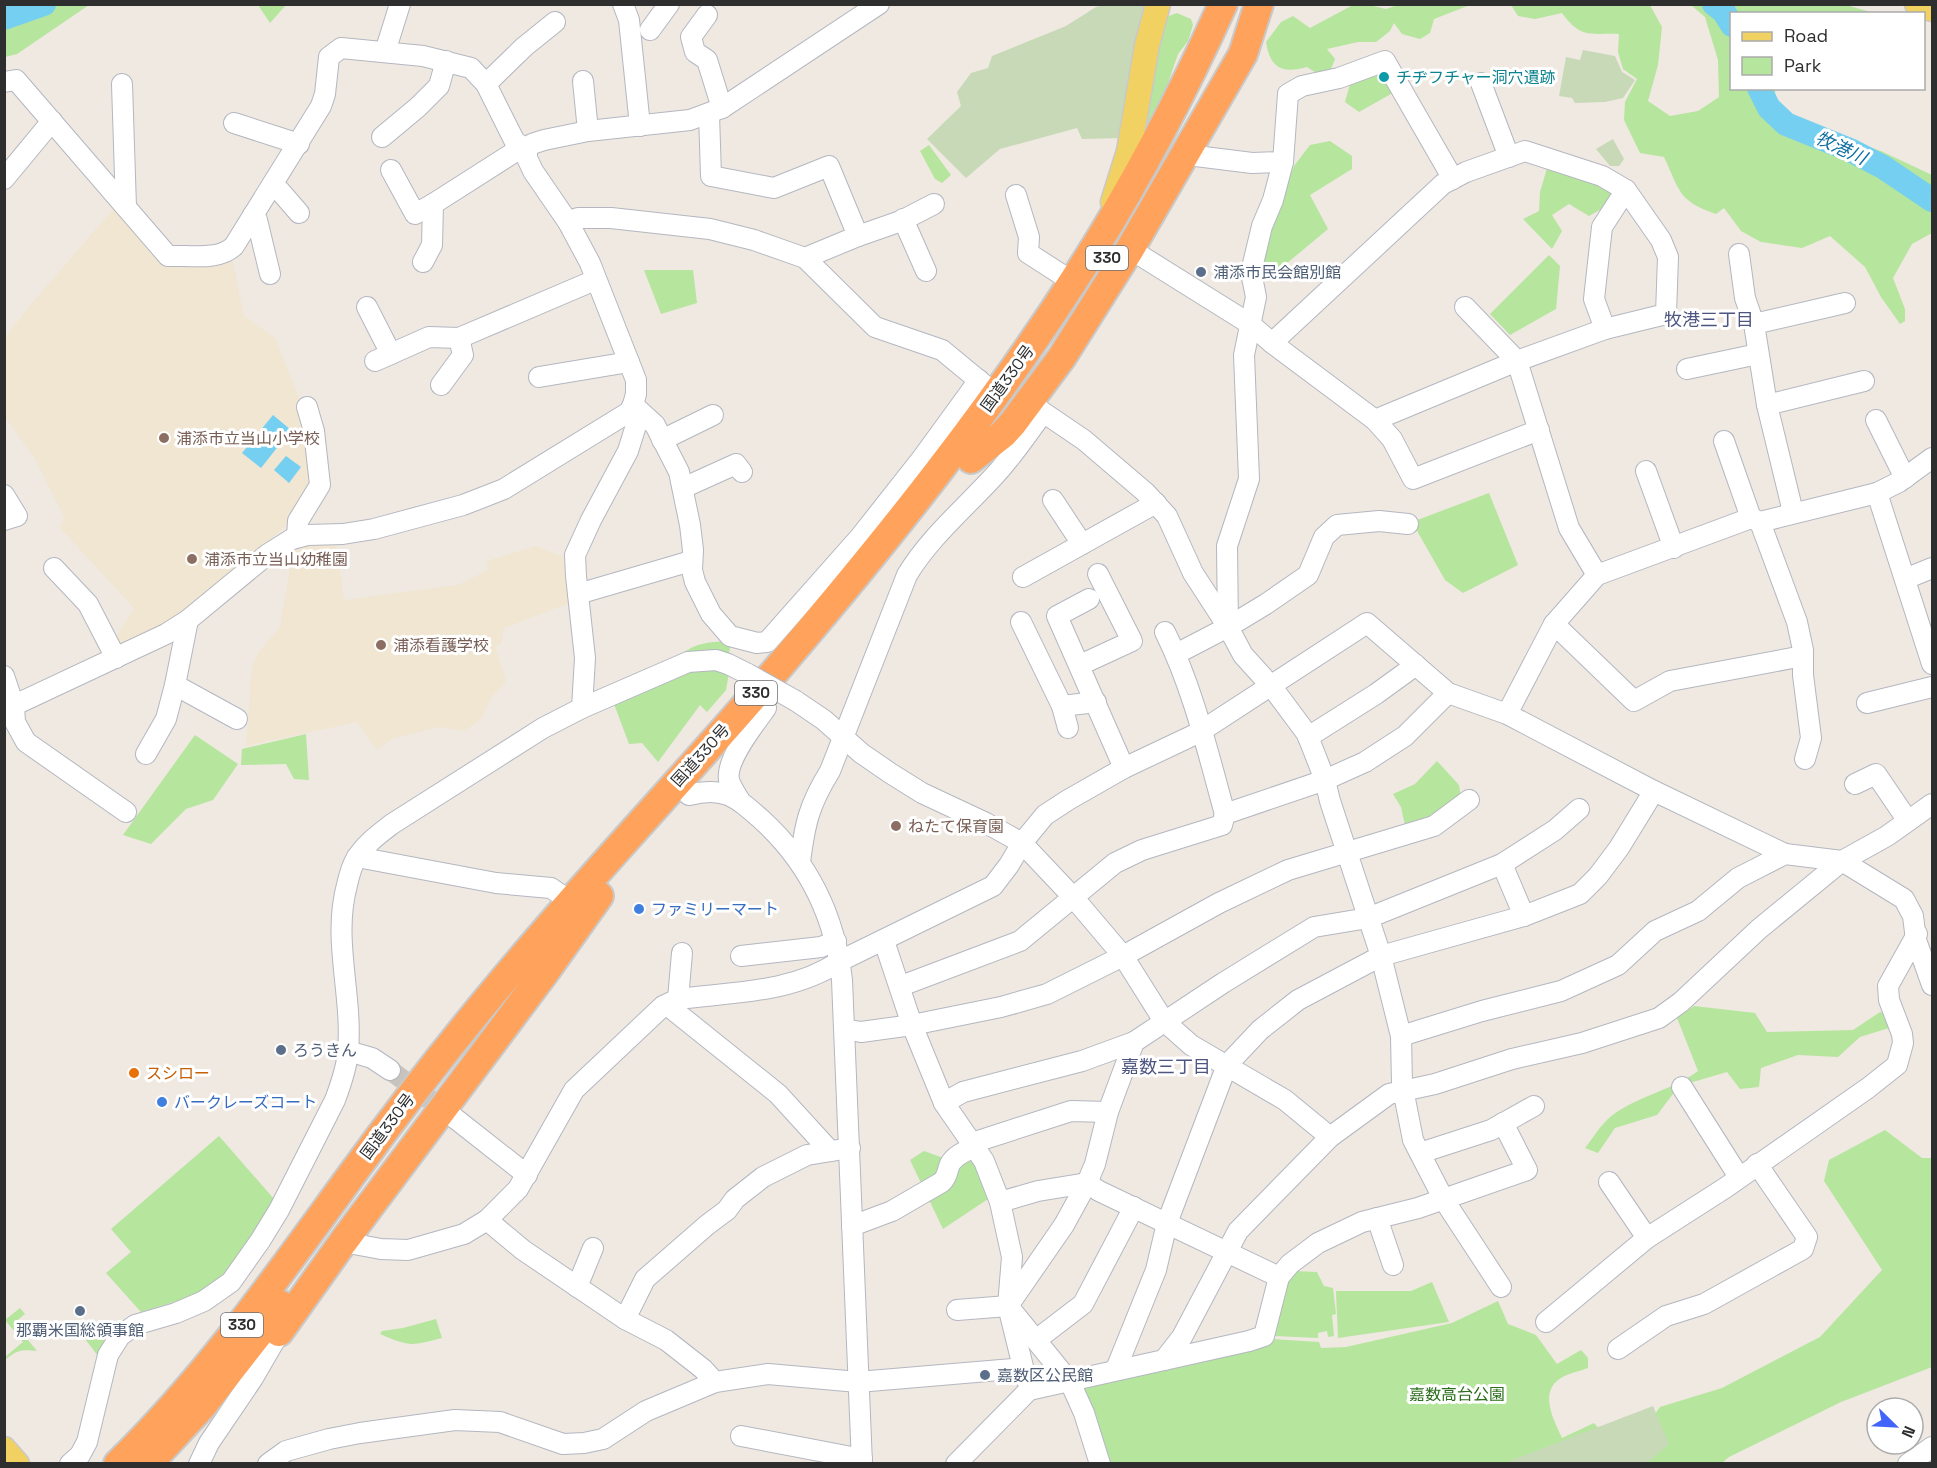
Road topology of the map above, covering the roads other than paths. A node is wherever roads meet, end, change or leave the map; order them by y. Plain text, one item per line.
1 (400, 4) edge
2 (623, 4) edge
3 (669, 4) edge
4 (879, 4) edge
5 (1223, 4) edge
6 (1243, 4) edge
7 (1259, 4) edge
8 (1272, 4) edge
9 (1917, 4) edge
10 (1932, 9) edge
11 (1156, 10) edge
12 (706, 15) dead end
13 (555, 22) dead end
14 (650, 30) dead end
15 (1225, 45) junction
16 (385, 52) junction
17 (446, 61) junction
18 (583, 81) dead end
19 (4, 82) edge
20 (1481, 83) dead end
21 (122, 84) dead end
22 (486, 84) junction
23 (715, 111) junction
24 (52, 121) junction
25 (234, 123) dead end
26 (640, 126) junction
27 (588, 131) junction
28 (382, 137) dead end
29 (299, 144) junction
30 (527, 149) junction
31 (1196, 156) dead end
32 (1509, 157) junction
33 (1283, 162) junction
34 (391, 171) dead end
35 (4, 179) edge
36 (1453, 179) junction
37 (272, 185) junction
38 (1626, 189) junction
39 (1016, 195) dead end
40 (433, 204) junction
41 (934, 204) dead end
42 (126, 207) junction
43 (299, 213) dead end
44 (254, 215) junction
45 (903, 219) junction
46 (1111, 220) junction
47 (568, 222) junction
48 (858, 236) junction
49 (1130, 249) junction
50 (1738, 254) dead end
51 (805, 258) junction
52 (423, 262) dead end
53 (926, 271) dead end
54 (270, 274) dead end
55 (595, 280) junction
56 (1073, 282) junction
57 (1845, 303) dead end
58 (367, 307) dead end
59 (1465, 307) dead end
60 (1250, 324) junction
61 (1754, 324) junction
62 (1605, 329) junction
63 (459, 338) junction
64 (1272, 343) junction
65 (1758, 354) junction
66 (1517, 361) junction
67 (629, 362) junction
68 (1687, 369) dead end
69 (539, 376) dead end
70 (1864, 381) dead end
71 (441, 385) dead end
72 (988, 387) junction
73 (633, 405) junction
74 (1767, 405) junction
75 (307, 407) dead end
76 (1036, 408) junction
77 (713, 416) dead end
78 (1375, 420) junction
79 (1876, 420) dead end
80 (1539, 430) junction
81 (662, 440) junction
82 (1724, 441) dead end
83 (1932, 458) edge
84 (971, 459) junction
85 (1646, 471) dead end
86 (742, 472) dead end
87 (1905, 478) junction
88 (683, 488) junction
89 (1877, 493) junction
90 (4, 495) edge
91 (1053, 500) dead end
92 (1156, 503) junction
93 (1793, 512) junction
94 (4, 520) edge
95 (1755, 520) junction
96 (1408, 524) dead end
97 (297, 537) junction
98 (1082, 544) junction
99 (1674, 548) junction
100 (691, 561) junction
101 (54, 568) dead end
102 (1932, 568) edge
103 (1098, 574) dead end
104 (1597, 575) junction
105 (1023, 577) dead end
106 (1905, 579) junction
107 (578, 594) junction
108 (1089, 599) dead end
109 (188, 620) junction
110 (1021, 622) dead end
111 (1554, 624) junction
112 (1228, 627) junction
113 (1165, 632) dead end
114 (1176, 654) junction
115 (1803, 657) junction
116 (116, 658) junction
117 (1932, 664) edge
118 (1080, 665) junction
119 (1416, 665) junction
120 (4, 676) edge
121 (176, 685) junction
122 (1272, 687) junction
123 (1932, 687) edge
124 (1448, 693) junction
125 (1096, 702) junction
126 (1867, 703) dead end
127 (1062, 706) junction
128 (9, 708) edge
129 (582, 708) junction
130 (766, 708) junction
131 (1507, 714) junction
132 (237, 719) dead end
133 (1068, 728) dead end
134 (1202, 731) junction
135 (844, 736) junction
136 (1308, 737) junction
137 (146, 754) dead end
138 (1805, 759) dead end
139 (1124, 768) junction
140 (1324, 780) junction
141 (1855, 784) dead end
142 (1654, 791) junction
143 (689, 795) junction
144 (1469, 800) dead end
145 (740, 801) junction
146 (1932, 804) edge
147 (1579, 809) dead end
148 (126, 812) dead end
149 (1225, 814) junction
150 (1908, 821) junction
151 (1022, 843) junction
152 (1348, 853) junction
153 (1785, 854) junction
154 (357, 857) junction
155 (1842, 861) junction
156 (800, 862) junction
157 (1502, 864) junction
158 (584, 893) junction
159 (1073, 897) junction
160 (1524, 916) junction
161 (1368, 918) junction
162 (1917, 934) junction
163 (836, 941) junction
164 (884, 941) junction
165 (682, 953) dead end
166 (741, 956) dead end
167 (1123, 956) junction
168 (1381, 956) junction
169 (840, 961) junction
170 (1932, 985) edge
171 (901, 986) junction
172 (672, 1002) junction
173 (1164, 1021) junction
174 (912, 1025) junction
175 (844, 1029) junction
176 (1401, 1036) junction
177 (1134, 1042) junction
178 (348, 1051) junction
179 (1227, 1065) junction
180 (390, 1070) tunnel mouth
181 (1682, 1087) dead end
182 (1404, 1091) junction
183 (944, 1103) junction
184 (1534, 1106) dead end
185 (1108, 1112) junction
186 (452, 1116) tunnel mouth
187 (1503, 1123) junction
188 (1330, 1137) junction
189 (973, 1145) junction
190 (840, 1149) junction
191 (1420, 1153) junction
192 (1757, 1164) junction
193 (526, 1175) junction
194 (1739, 1177) junction
195 (359, 1180) junction
196 (1609, 1182) dead end
197 (1087, 1183) junction
198 (1444, 1200) junction
199 (1000, 1202) junction
200 (1134, 1208) junction
201 (1377, 1218) junction
202 (487, 1220) junction
203 (1167, 1223) junction
204 (852, 1226) junction
205 (1647, 1238) junction
206 (343, 1242) junction
207 (593, 1248) dead end
208 (1227, 1252) junction
209 (1393, 1265) dead end
210 (1279, 1277) junction
211 (577, 1287) junction
212 (1501, 1287) dead end
213 (1008, 1306) junction
214 (957, 1310) dead end
215 (625, 1319) junction
216 (1546, 1323) dead end
217 (282, 1329) junction
218 (1036, 1340) junction
219 (1618, 1349) dead end
220 (1164, 1360) junction
221 (1023, 1368) junction
222 (1116, 1369) junction
223 (715, 1382) junction
224 (858, 1382) junction
225 (1070, 1382) junction
226 (1029, 1390) junction
227 (741, 1436) dead end
228 (1932, 1447) edge
229 (4, 1449) edge
230 (862, 1462) edge
231 (17, 1464) edge
232 (70, 1464) edge
233 (95, 1464) edge
234 (118, 1464) edge
235 (148, 1464) edge
236 (171, 1464) edge
237 (199, 1464) edge
238 (268, 1464) edge
239 (956, 1464) edge
240 (1100, 1464) edge
241 (1908, 1464) edge

1 - 16 street
2 - 26 street
3 - 14 street
4 - 23 street
5 - 15 highway, 国道330号 / 330
6 - 15 highway, 国道330号 / 330
7 - 15 highway, 330
8 - 15 main road
9 - 10 main road
11 - 46 main road
12 - 23 street
13 - 22 street
15 - 46 highway, 国道330号 / 330
15 - 49 highway
15 - 84 highway, 国道330号 / 330
16 - 17 street
16 - 29 street
17 - 22 street
17 - 28 street
18 - 27 street
19 - 24 street
20 - 32 street
21 - 42 street
22 - 30 street
23 - 26 street
23 - 48 street
24 - 35 street
24 - 42 street
25 - 29 street
26 - 27 street
27 - 30 street
29 - 37 street
30 - 40 street
30 - 47 street
31 - 33 street
32 - 36 street
32 - 38 street
33 - 36 street
33 - 60 street
34 - 40 street
36 - 64 street
37 - 43 street
37 - 44 street
38 - 62 street
38 - 62 street
39 - 56 street
40 - 52 street
41 - 45 street
42 - 44 street
44 - 54 street
45 - 48 street
45 - 53 street
46 - 56 highway, 国道330号 / 330
47 - 51 street
47 - 55 street
48 - 51 street
49 - 60 street
49 - 76 highway
50 - 61 street
51 - 72 street
55 - 63 street
55 - 67 street
56 - 72 highway, 国道330号 / 330
57 - 61 street
58 - 63 street
59 - 66 street
60 - 64 street
60 - 112 street
61 - 65 street
62 - 66 street
63 - 71 street
64 - 78 street
65 - 68 street
65 - 74 street
66 - 78 street
66 - 80 street
67 - 69 street
67 - 73 street
70 - 74 street
72 - 100 street
72 - 158 highway, 国道330号 / 330
73 - 81 street
73 - 97 street
73 - 107 street
74 - 93 street
75 - 97 street
76 - 84 highway
76 - 92 street
76 - 135 street
77 - 81 street
78 - 80 street
79 - 87 street
80 - 104 street
81 - 88 street
82 - 95 street
83 - 87 street
84 - 130 highway, 国道330号 / 330
85 - 99 street
86 - 88 street
87 - 89 street
88 - 100 street
89 - 93 street
89 - 106 street
90 - 94 street
91 - 98 street
92 - 98 street
92 - 112 street
93 - 95 street
95 - 99 street
95 - 115 street
96 - 112 street
97 - 109 street
98 - 105 street
99 - 104 street
100 - 107 street
101 - 116 street
102 - 106 street
103 - 118 street
104 - 111 street
106 - 117 street
107 - 129 street
108 - 118 street
109 - 116 street
109 - 121 street
110 - 127 street
111 - 115 street
111 - 131 street
112 - 114 street
112 - 122 street
113 - 114 street
114 - 134 street
115 - 138 street
116 - 128 street
118 - 125 street
119 - 122 street
119 - 124 street
119 - 136 street
120 - 128 street
121 - 132 street
121 - 137 street
122 - 134 street
122 - 136 street
123 - 126 street
124 - 131 street
124 - 140 street
125 - 127 street
125 - 139 street
127 - 133 street
128 - 148 street
129 - 135 street, bridge
129 - 154 street
130 - 143 highway, 国道330号 / 330
130 - 145 street
131 - 142 street
134 - 139 street
134 - 149 street
135 - 151 street
135 - 156 street
136 - 140 street
139 - 151 street
140 - 149 street
140 - 152 street
141 - 150 street
142 - 153 street
142 - 160 street
143 - 145 street
143 - 158 highway, 国道330号 / 330
144 - 152 street
145 - 156 street
146 - 150 street
147 - 157 street
149 - 159 street
150 - 155 street
151 - 159 street
151 - 164 street
152 - 161 street
152 - 167 street
153 - 155 street
153 - 176 street
154 - 158 street
154 - 178 street
155 - 162 street
155 - 182 street
156 - 163 street
157 - 160 street
157 - 161 street
158 - 195 highway, 国道330号 / 330
158 - 206 highway
158 - 233 highway
159 - 167 street
159 - 171 street
160 - 168 street
161 - 168 street
161 - 173 street
162 - 170 street
162 - 192 street
163 - 166 street
163 - 169 street
164 - 169 street
164 - 171 street
165 - 172 street
167 - 173 street
167 - 174 street
168 - 176 street
168 - 179 street
169 - 172 street
169 - 175 street
171 - 174 street
172 - 190 street
172 - 193 street
173 - 177 street
173 - 179 street
174 - 175 street
174 - 183 street
175 - 190 street
176 - 182 street
177 - 183 street
177 - 185 street
178 - 180 street
178 - 232 street
179 - 188 street
179 - 203 street
181 - 194 street
182 - 188 street
182 - 191 street
183 - 189 street
184 - 187 street
185 - 189 street
185 - 197 street
186 - 193 street
187 - 191 street
187 - 198 street
188 - 208 street
189 - 199 street
189 - 204 street
190 - 204 street
190 - 215 street
191 - 198 street
192 - 194 street
192 - 219 street
193 - 202 street
194 - 205 street
195 - 234 highway, 国道330号 / 330
195 - 235 highway, 国道330号 / 330
196 - 205 street
197 - 199 street
197 - 200 street
197 - 213 street
198 - 201 street
198 - 212 street
199 - 213 street
200 - 203 street
200 - 218 street
201 - 209 street
201 - 210 street
202 - 206 street
202 - 211 street
203 - 208 street
203 - 222 street
204 - 224 street
205 - 216 street
206 - 217 highway
207 - 211 street
208 - 210 street
208 - 220 street
210 - 220 street
211 - 215 street
213 - 214 street
213 - 218 street
213 - 221 street
215 - 223 street
217 - 236 highway
217 - 237 street
218 - 225 street
220 - 222 street
221 - 224 street
221 - 226 street
222 - 225 street
223 - 224 street
223 - 238 street
224 - 230 street
225 - 226 street
225 - 240 street
226 - 239 street
227 - 230 street
228 - 241 street
229 - 231 main road

